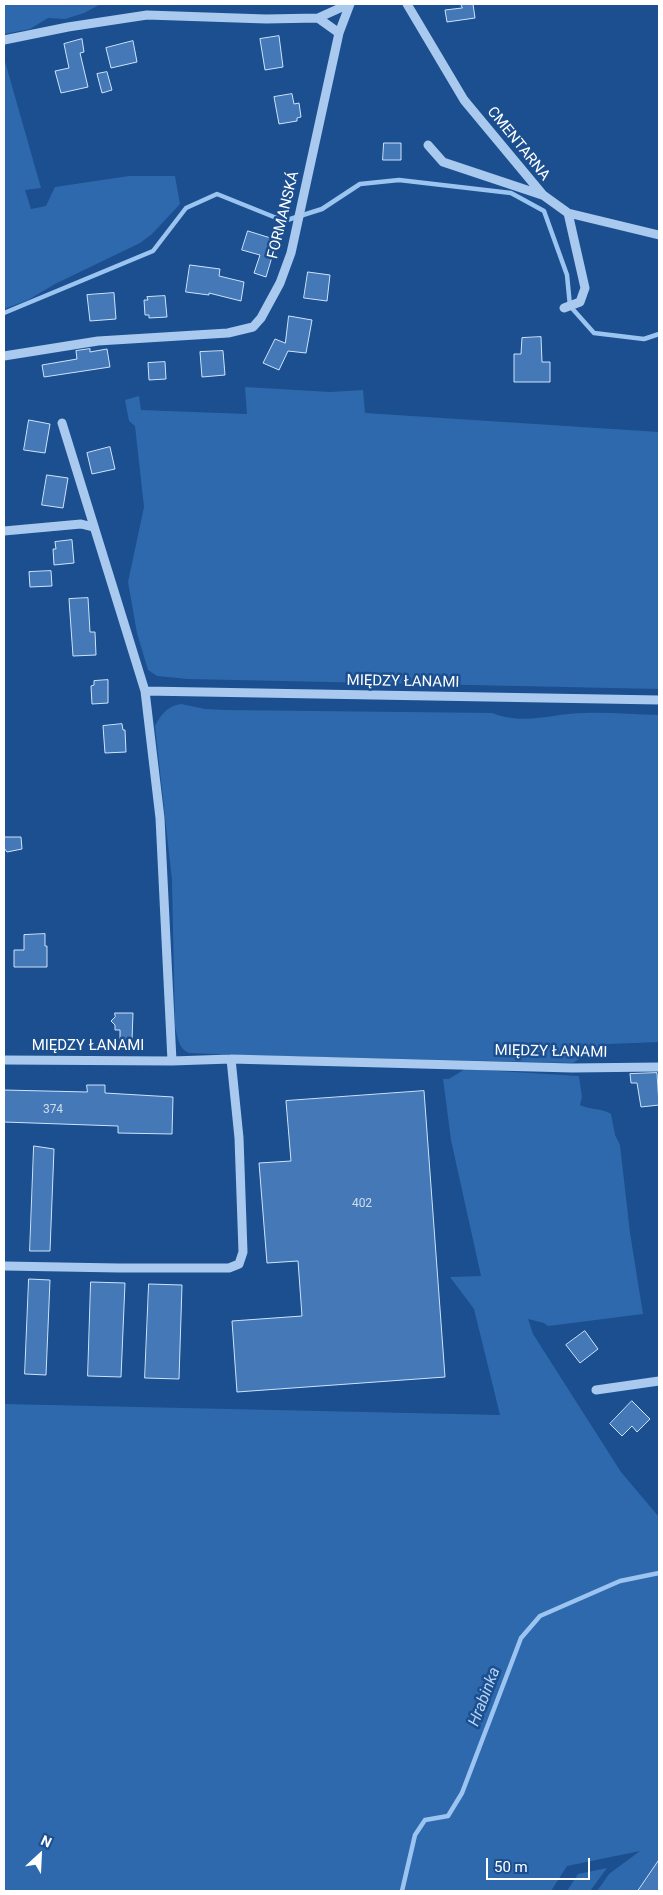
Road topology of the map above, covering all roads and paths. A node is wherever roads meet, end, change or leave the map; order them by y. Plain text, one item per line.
1 (349, 4) edge
2 (407, 4) edge
3 (318, 18) junction
4 (339, 32) junction
5 (4, 40) edge
6 (428, 145) dead end
7 (543, 195) junction
8 (568, 213) junction
9 (659, 235) edge
10 (564, 308) dead end
11 (4, 356) edge
12 (62, 424) dead end
13 (93, 527) junction
14 (4, 531) edge
15 (145, 691) junction
16 (659, 700) edge
17 (231, 1059) junction
18 (4, 1060) edge
19 (172, 1061) junction
20 (659, 1067) edge
21 (4, 1266) edge
22 (659, 1381) edge
23 (596, 1390) dead end

1 - 3 street
1 - 4 street, FORMANSKÁ
2 - 7 street, CMENTARNA
3 - 4 street
3 - 5 street
4 - 11 street, FORMANSKÁ
6 - 7 street
7 - 8 street, CMENTARNA
8 - 9 street, CMENTARNA
8 - 10 street
12 - 13 street
13 - 14 street
13 - 15 street
15 - 16 street, MIĘDZY ŁANAMI
15 - 19 street
17 - 19 street, MIĘDZY ŁANAMI
17 - 20 street, MIĘDZY ŁANAMI
17 - 21 street
18 - 19 street, MIĘDZY ŁANAMI
22 - 23 street

